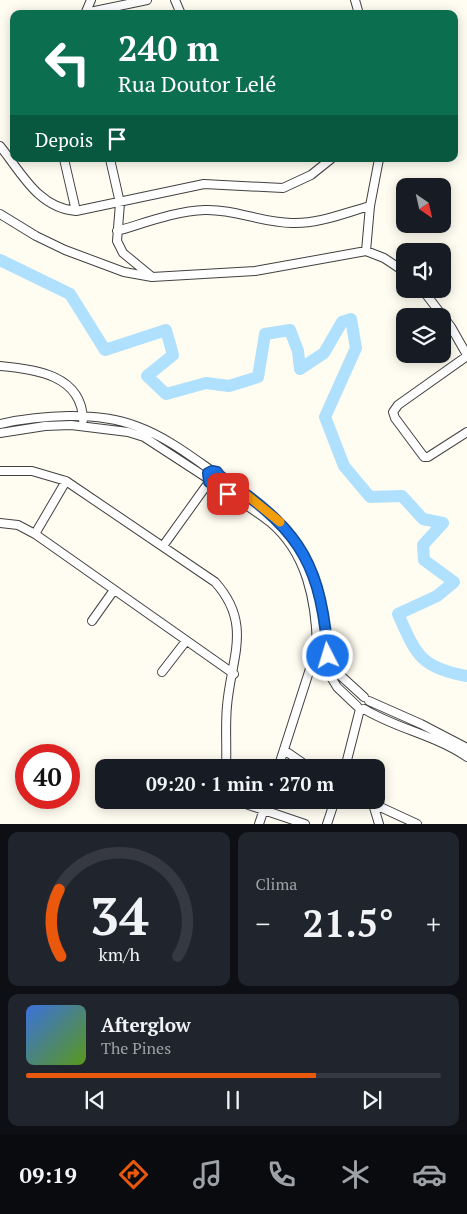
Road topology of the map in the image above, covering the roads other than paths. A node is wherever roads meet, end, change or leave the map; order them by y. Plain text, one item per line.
1 (147, 0) edge
2 (99, 10) edge
3 (0, 146) edge
4 (10, 160) edge
5 (12, 162) edge
6 (65, 162) edge
7 (111, 162) edge
8 (327, 162) edge
9 (378, 162) edge
10 (120, 203) junction
11 (370, 206) junction
12 (76, 211) junction
13 (0, 214) edge
14 (117, 232) junction
15 (366, 251) junction
16 (396, 266) edge
17 (152, 277) junction
18 (429, 298) edge
19 (467, 356) edge
20 (0, 366) edge
21 (79, 402) junction
22 (73, 416) junction
23 (82, 416) junction
24 (0, 424) edge
25 (71, 425) junction
26 (83, 426) junction
27 (467, 432) edge
28 (0, 433) edge
29 (0, 471) edge
30 (210, 479) junction
31 (66, 481) junction
32 (0, 523) edge
33 (35, 534) junction
34 (163, 546) junction
35 (114, 590) junction
36 (92, 620) dead end
37 (186, 641) junction
38 (327, 645) junction
39 (317, 652) junction
40 (330, 655) junction
41 (162, 672) dead end
42 (234, 674) junction
43 (366, 699) junction
44 (360, 708) junction
45 (467, 748) edge
46 (284, 750) junction
47 (467, 757) edge
48 (226, 759) edge
49 (281, 759) edge
50 (297, 759) edge
51 (347, 759) edge
52 (261, 809) edge
53 (332, 809) edge
54 (374, 809) edge
55 (384, 809) edge
56 (264, 810) junction
57 (259, 824) edge
58 (305, 824) edge
59 (327, 824) edge
60 (379, 824) edge
61 (417, 824) edge

1 - 2 street
3 - 4 street
5 - 12 street
6 - 12 street
7 - 10 street
8 - 10 street
9 - 11 street
10 - 12 street
10 - 14 street
11 - 14 street
11 - 15 street
13 - 17 street
14 - 17 street
15 - 16 street
15 - 17 street
18 - 19 street
19 - 27 street
20 - 21 street
21 - 22 street
21 - 23 street
22 - 23 street
22 - 24 street
22 - 25 street
23 - 26 street
23 - 30 street
25 - 26 street
25 - 28 street
26 - 30 street
29 - 31 street
30 - 34 street
30 - 38 street
30 - 39 street
31 - 33 street
31 - 34 street
32 - 33 street
33 - 35 street
34 - 42 street
35 - 36 street
35 - 37 street
37 - 41 street
37 - 42 street
38 - 39 street
38 - 40 street
39 - 40 street
39 - 44 street
39 - 46 street
40 - 43 street
42 - 48 street
43 - 44 street
43 - 45 street
44 - 47 street
44 - 51 street
46 - 49 street
46 - 50 street
52 - 56 street
53 - 59 street
54 - 60 street
55 - 61 street
56 - 57 street
56 - 58 street

